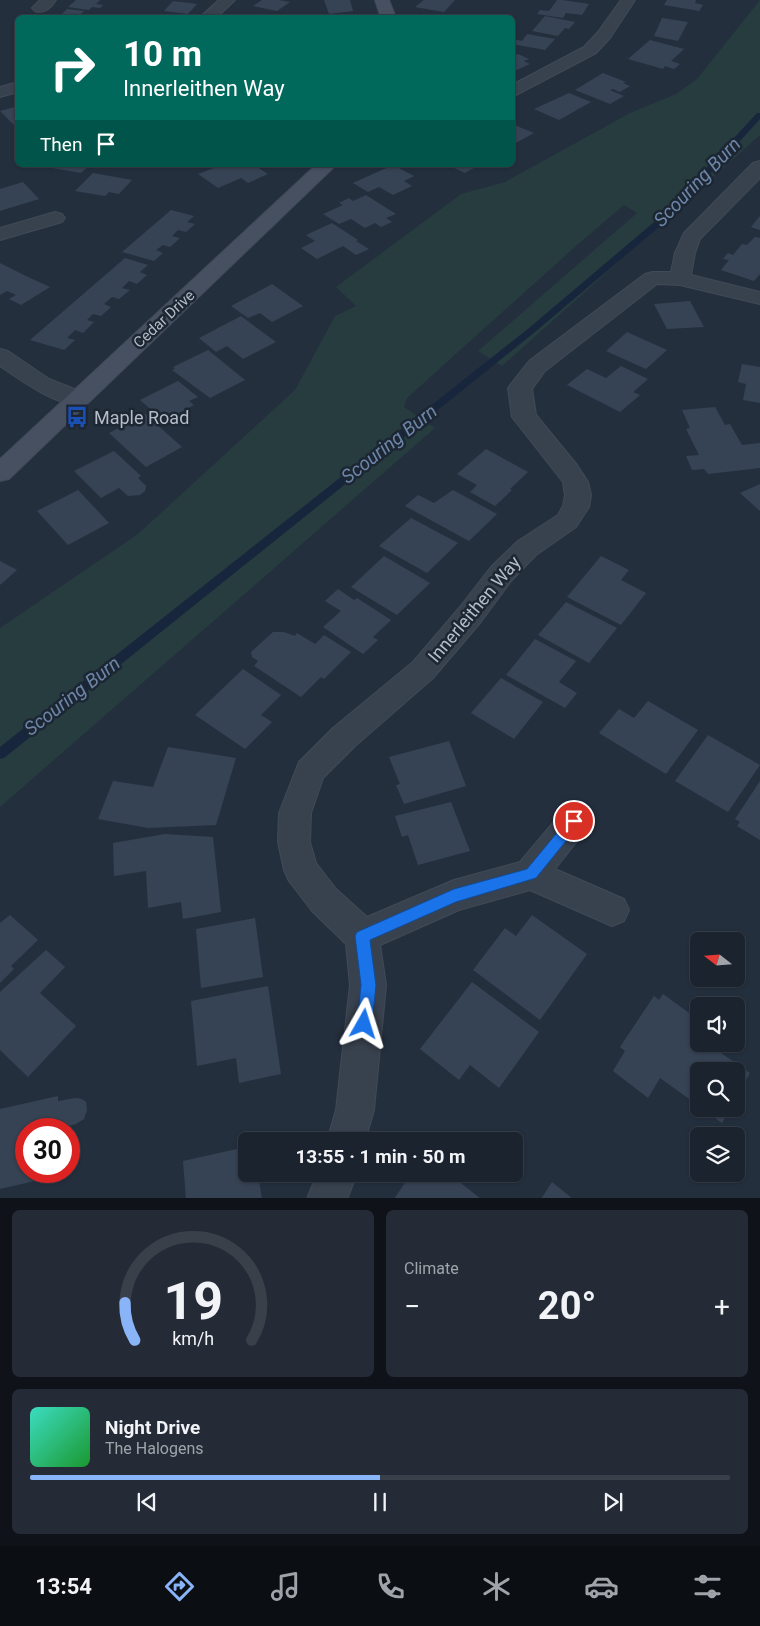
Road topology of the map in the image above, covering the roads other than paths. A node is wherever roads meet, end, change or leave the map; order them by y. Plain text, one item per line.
1 (228, 0) edge
2 (382, 0) edge
3 (628, 0) edge
4 (210, 15) edge
5 (388, 15) edge
6 (15, 88) edge
7 (515, 90) edge
8 (0, 92) edge
9 (325, 167) edge
10 (760, 167) edge
11 (55, 218) dead end
12 (0, 234) edge
13 (680, 278) junction
14 (760, 298) edge
15 (0, 356) edge
16 (79, 399) junction
17 (0, 473) edge
18 (574, 821) dead end
19 (531, 874) junction
20 (612, 910) dead end
21 (362, 936) junction
22 (349, 1132) edge
23 (334, 1182) edge
24 (327, 1198) edge

1 - 4 street
2 - 5 street
3 - 7 street
6 - 8 street
9 - 16 street, Cedar Drive
10 - 13 street
11 - 12 street
13 - 14 street, Innerleithen Way
13 - 21 street, Innerleithen Way
15 - 16 street
16 - 17 street, Cedar Drive
18 - 19 street
19 - 20 street
19 - 21 street
21 - 22 street
23 - 24 street

